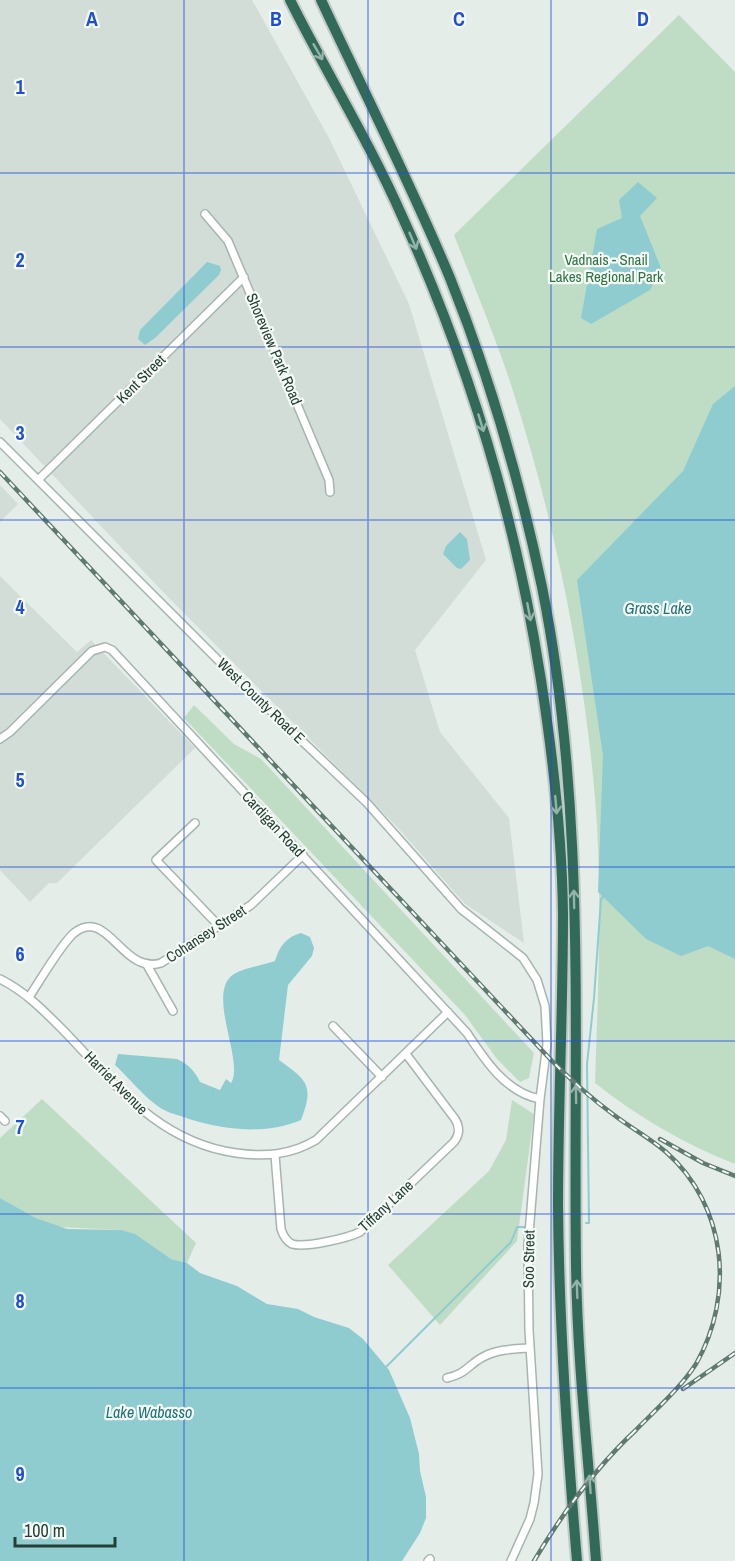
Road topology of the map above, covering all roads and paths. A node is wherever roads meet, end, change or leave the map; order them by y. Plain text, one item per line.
1 (288, 0) edge
2 (321, 0) edge
3 (205, 214) dead end
4 (244, 277) junction
5 (0, 442) edge
6 (38, 480) junction
7 (330, 492) dead end
8 (0, 739) edge
9 (195, 823) dead end
10 (303, 855) junction
11 (219, 926) junction
12 (523, 958) joint
13 (147, 965) junction
14 (0, 979) edge
15 (29, 997) junction
16 (173, 1011) dead end
17 (448, 1012) junction
18 (333, 1026) dead end
19 (406, 1054) junction
20 (382, 1077) junction
21 (540, 1099) junction
22 (275, 1155) junction
23 (530, 1348) junction
24 (447, 1378) dead end
25 (574, 1526) junction
26 (511, 1561) edge
27 (570, 1561) edge
28 (577, 1561) edge
29 (597, 1561) edge

1 -> 25 highway
29 -> 2 highway
3 - 4 street, Shoreview Park Road
4 - 6 street, Kent Street
4 - 7 street, Shoreview Park Road
5 - 6 street, West County Road E
6 - 12 street, West County Road E
8 - 10 street, Cardigan Road
9 - 11 street
10 - 11 street, Cohansey Street
10 - 17 street, Cardigan Road
11 - 13 street, Cohansey Street
12 - 21 street, Soo Street
13 - 15 street, Cohansey Street
13 - 16 street
14 - 15 street, Harriet Avenue
15 - 22 street, Harriet Avenue
17 - 19 street, Harriet Avenue
17 - 21 street, Cardigan Road
18 - 20 street
19 - 20 street, Harriet Avenue
19 - 22 street, Tiffany Lane
20 - 22 street, Harriet Avenue
21 - 23 street, Soo Street
23 - 24 street
23 - 26 street, Soo Street
25 - 27 highway
25 - 28 highway

